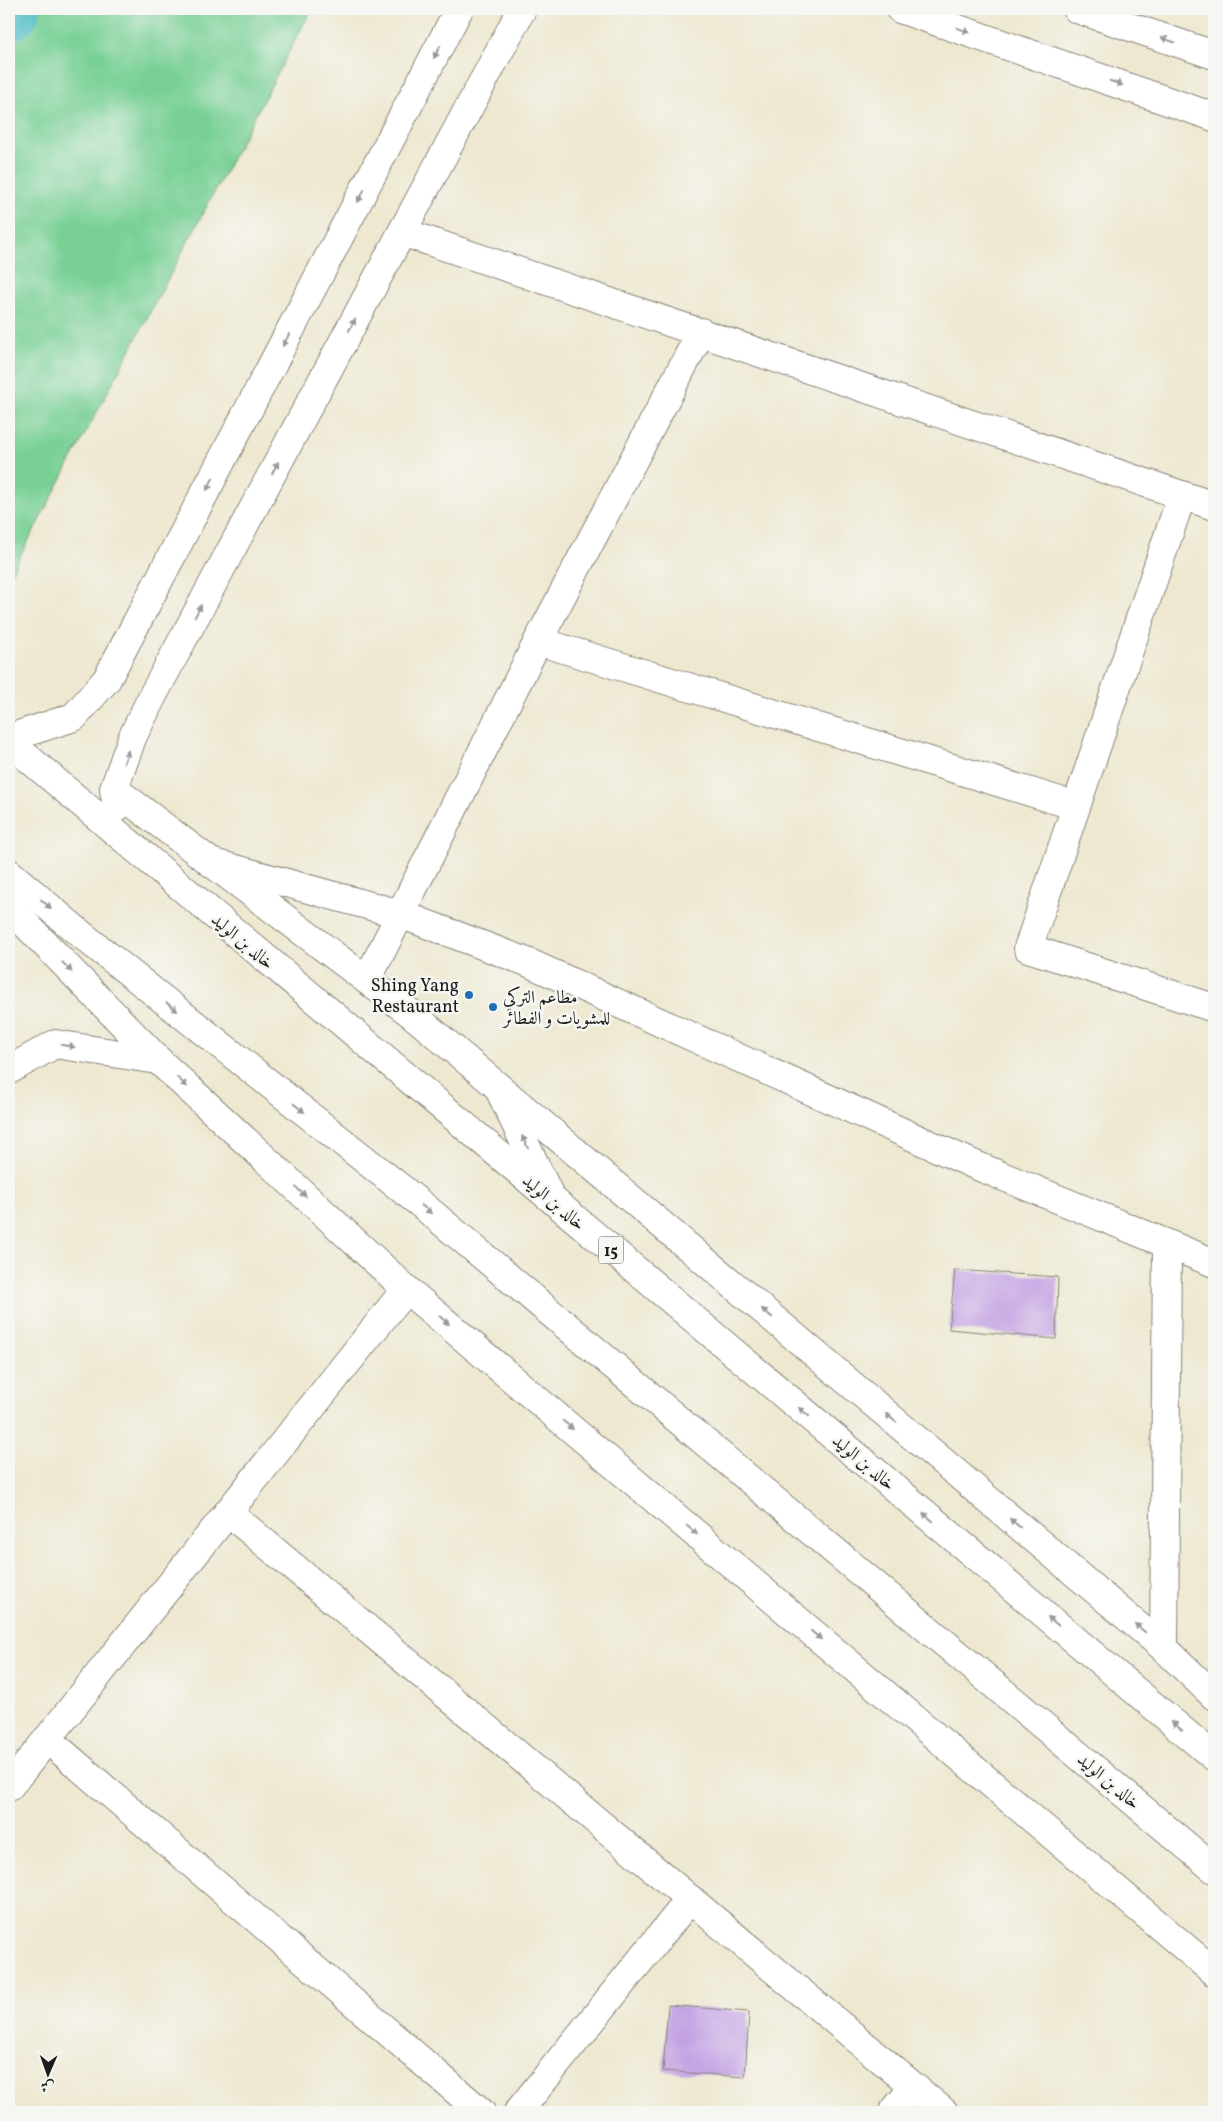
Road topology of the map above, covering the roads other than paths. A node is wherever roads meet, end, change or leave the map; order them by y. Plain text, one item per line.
1 (459, 9) edge
2 (522, 9) edge
3 (900, 9) edge
4 (1077, 9) edge
5 (1214, 56) edge
6 (1214, 117) edge
7 (402, 232) junction
8 (701, 332) junction
9 (1182, 495) junction
10 (1214, 506) edge
11 (538, 641) junction
12 (9, 738) edge
13 (9, 742) edge
14 (114, 789) junction
15 (1076, 806) junction
16 (121, 838) junction
17 (208, 861) junction
18 (9, 872) edge
19 (9, 907) edge
20 (400, 914) junction
21 (366, 980) junction
22 (1214, 1008) edge
23 (158, 1060) junction
24 (9, 1070) edge
25 (498, 1087) junction
26 (553, 1202) junction
27 (1167, 1244) junction
28 (1214, 1263) edge
29 (406, 1289) junction
30 (228, 1512) junction
31 (1164, 1648) junction
32 (1214, 1696) edge
33 (47, 1739) junction
34 (1214, 1757) edge
35 (9, 1787) edge
36 (1214, 1869) edge
37 (690, 1899) junction
38 (1214, 1972) edge
39 (914, 2087) junction
40 (481, 2112) edge
41 (518, 2112) edge
42 (893, 2112) edge
43 (944, 2112) edge

1 -> 12 main road
2 - 7 main road
3 -> 6 main road
5 -> 4 main road
7 - 8 main road
14 -> 7 main road
8 - 9 main road
8 - 11 main road
9 - 10 main road
9 - 15 main road
11 - 15 main road
11 - 20 main road
13 - 16 main road, خالد بن الوليد / 15
14 - 16 main road
14 - 17 main road
15 - 22 main road
16 - 26 main road, خالد بن الوليد / 15
17 - 20 main road
17 - 21 main road
18 -> 36 main road, خالد بن الوليد
19 -> 23 main road
20 - 21 main road
20 - 27 main road
21 - 25 main road
24 -> 23 main road
23 -> 29 main road
26 -> 25 main road
31 -> 25 main road
34 -> 26 main road, خالد بن الوليد / 15
27 - 28 main road
27 - 31 main road
29 - 30 main road
29 -> 38 main road
30 - 33 main road
30 - 37 main road
31 - 32 main road
33 - 35 main road
33 - 40 main road
37 - 39 main road
37 - 41 main road
39 - 42 main road
39 - 43 main road

